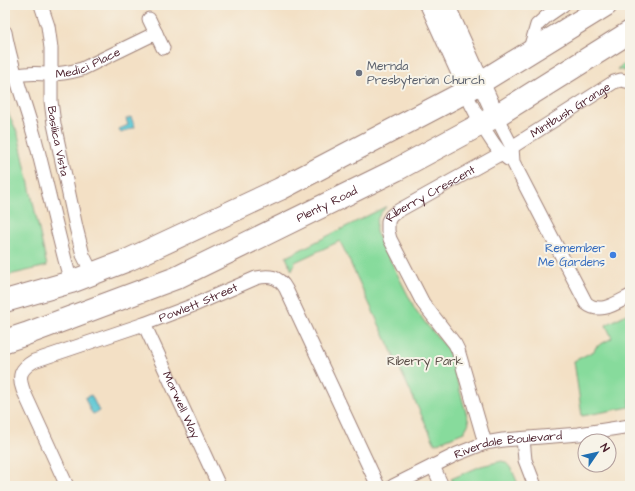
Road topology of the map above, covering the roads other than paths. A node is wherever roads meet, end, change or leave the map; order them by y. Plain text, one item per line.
1 (41, 5) edge
2 (429, 5) edge
3 (446, 5) edge
4 (563, 5) edge
5 (606, 5) edge
6 (149, 19) dead end
7 (5, 32) edge
8 (630, 32) edge
9 (156, 33) junction
10 (163, 48) dead end
11 (529, 52) junction
12 (51, 74) junction
13 (15, 76) junction
14 (630, 82) edge
15 (473, 87) junction
16 (489, 120) junction
17 (507, 150) junction
18 (92, 273) junction
19 (71, 282) junction
20 (630, 296) edge
21 (5, 301) edge
22 (144, 324) junction
23 (5, 341) edge
24 (630, 426) edge
25 (523, 439) junction
26 (486, 443) junction
27 (432, 466) junction
28 (217, 485) edge
29 (67, 486) edge
30 (378, 486) edge
31 (393, 486) edge
32 (442, 486) edge
33 (535, 486) edge

1 - 12 street, Basilica Vista
2 - 15 street
3 - 15 street
4 - 11 street
5 - 11 highway
6 - 9 street
7 - 13 street, Basilica Vista
8 - 16 highway, Plenty Road
9 - 10 street
9 - 12 street, Medici Place
11 - 15 highway
12 - 13 street, Medici Place
12 - 18 street, Basilica Vista
13 - 19 street, Basilica Vista
14 - 17 street, Mintbush Grange
15 - 16 street
15 - 18 highway
16 - 17 street
16 - 23 highway, Plenty Road
17 - 20 street
17 - 26 street, Riberry Crescent
18 - 19 highway
19 - 21 highway
22 - 28 street, Morwell Way
22 - 29 street, Powlett Street
22 - 30 street, Powlett Street
24 - 25 street, Riverdale Boulevard
25 - 26 street, Riverdale Boulevard
25 - 33 street
26 - 27 street, Riverdale Boulevard
27 - 31 street, Riverdale Boulevard
27 - 32 street

